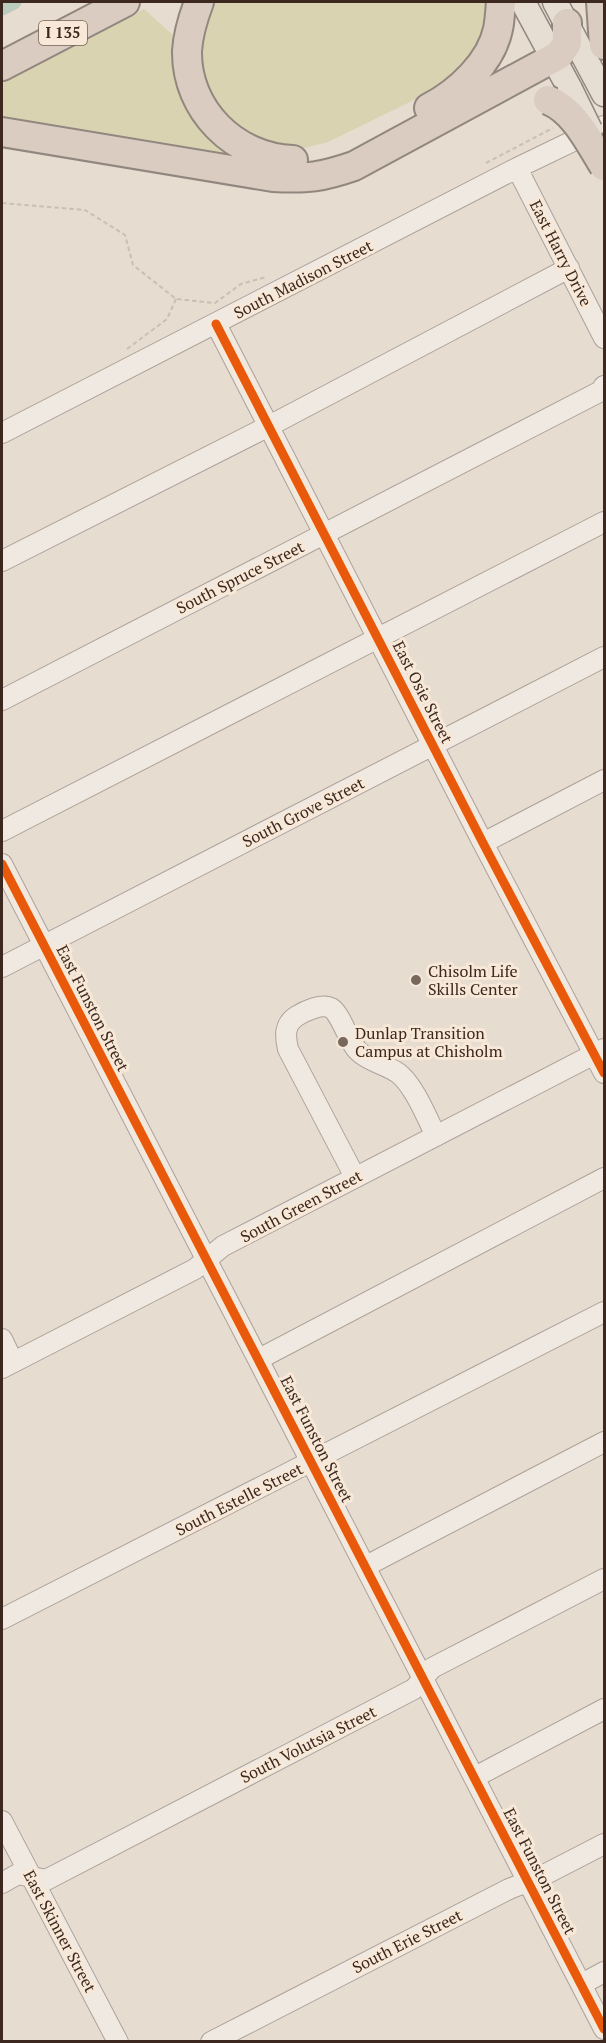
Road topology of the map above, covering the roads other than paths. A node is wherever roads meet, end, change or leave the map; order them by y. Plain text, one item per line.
1 (125, 2) edge
2 (199, 2) edge
3 (501, 2) edge
4 (523, 2) edge
5 (601, 2) edge
6 (561, 12) edge
7 (597, 57) edge
8 (554, 59) junction
9 (2, 66) edge
10 (604, 94) edge
11 (475, 100) junction
12 (559, 104) junction
13 (604, 126) edge
14 (2, 132) edge
15 (604, 159) edge
16 (604, 166) edge
17 (517, 168) junction
18 (569, 268) junction
19 (216, 324) junction
20 (604, 338) edge
21 (604, 386) edge
22 (269, 426) junction
23 (2, 433) edge
24 (604, 522) edge
25 (325, 534) junction
26 (2, 561) edge
27 (378, 637) junction
28 (604, 657) edge
29 (2, 700) edge
30 (434, 745) junction
31 (604, 780) edge
32 (2, 831) edge
33 (483, 843) junction
34 (2, 864) edge
35 (44, 945) junction
36 (2, 967) edge
37 (600, 1052) edge
38 (604, 1073) edge
39 (436, 1136) junction
40 (355, 1177) junction
41 (604, 1178) edge
42 (206, 1259) junction
43 (604, 1312) edge
44 (2, 1340) edge
45 (258, 1359) junction
46 (7, 1365) edge
47 (604, 1442) edge
48 (313, 1462) junction
49 (366, 1566) junction
50 (604, 1579) edge
51 (2, 1619) edge
52 (424, 1678) junction
53 (604, 1709) edge
54 (475, 1777) junction
55 (2, 1821) edge
56 (604, 1844) edge
57 (31, 1877) junction
58 (529, 1881) junction
59 (2, 1883) edge
60 (604, 1972) edge
61 (582, 1984) junction
62 (604, 2028) edge
63 (118, 2042) edge
64 (211, 2042) edge

1 - 9 highway, I 135
2 - 3 highway
4 - 8 main road
5 - 7 highway
6 - 7 main road
6 - 8 highway
7 - 10 main road
8 - 11 highway
8 - 12 main road
11 - 12 highway
11 - 14 highway
12 - 15 main road, bridge
12 - 16 highway, bridge
13 - 17 street, South Madison Street
17 - 18 street, East Harry Drive
17 - 19 street, South Madison Street
18 - 20 street, East Harry Drive
18 - 22 street
19 - 22 street, East Osie Street
19 - 23 street, South Madison Street
21 - 25 street, South Spruce Street
22 - 25 street, East Osie Street
22 - 26 street
24 - 27 street
25 - 27 street, East Osie Street
25 - 29 street, South Spruce Street
27 - 30 street, East Osie Street
27 - 32 street
28 - 30 street, South Grove Street
30 - 33 street, East Osie Street
30 - 35 street, South Grove Street
31 - 33 street
33 - 37 street, East Osie Street
34 - 35 street, East Funston Street
35 - 36 street, South Grove Street
35 - 42 street, East Funston Street
37 - 38 street, East Osie Street
37 - 39 street, South Green Street
39 - 40 street, South Green Street
39 - 40 street
40 - 42 street, South Green Street
41 - 45 street
42 - 45 street, East Funston Street
42 - 46 street, South Green Street
43 - 48 street, South Estelle Street
44 - 46 street
45 - 48 street, East Funston Street
47 - 49 street
48 - 49 street, East Funston Street
48 - 51 street, South Estelle Street
49 - 52 street, East Funston Street
50 - 52 street, South Volutsia Street
52 - 54 street, East Funston Street
52 - 57 street, South Volutsia Street
53 - 54 street
54 - 58 street, East Funston Street
55 - 57 street, East Skinner Street
56 - 58 street, South Erie Street
57 - 59 street, South Volutsia Street
57 - 63 street, East Skinner Street
58 - 61 street, East Funston Street
58 - 64 street, South Erie Street
60 - 61 street
61 - 62 street, East Funston Street

